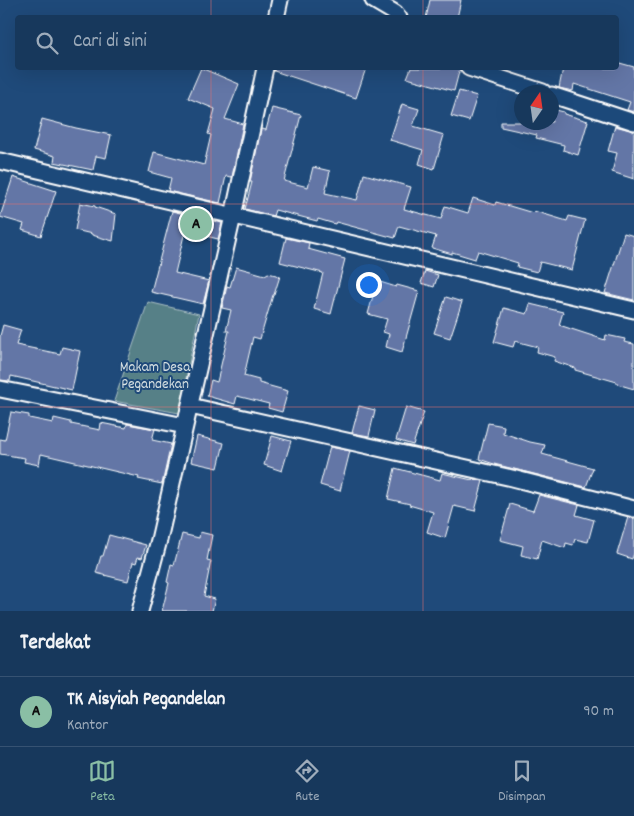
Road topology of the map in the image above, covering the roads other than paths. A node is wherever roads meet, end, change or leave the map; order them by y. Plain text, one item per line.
1 (280, 0) edge
2 (373, 0) edge
3 (277, 15) edge
4 (396, 15) edge
5 (265, 70) edge
6 (475, 70) edge
7 (521, 85) edge
8 (559, 97) edge
9 (634, 122) edge
10 (0, 161) edge
11 (233, 216) junction
12 (634, 310) edge
13 (0, 389) edge
14 (190, 406) junction
15 (185, 426) junction
16 (634, 509) edge
17 (140, 611) edge

1 - 3 street
2 - 4 street
5 - 11 street
6 - 7 street
8 - 9 street
10 - 11 street
11 - 12 street
11 - 14 street
13 - 15 street
14 - 15 street
14 - 16 street
15 - 17 street

